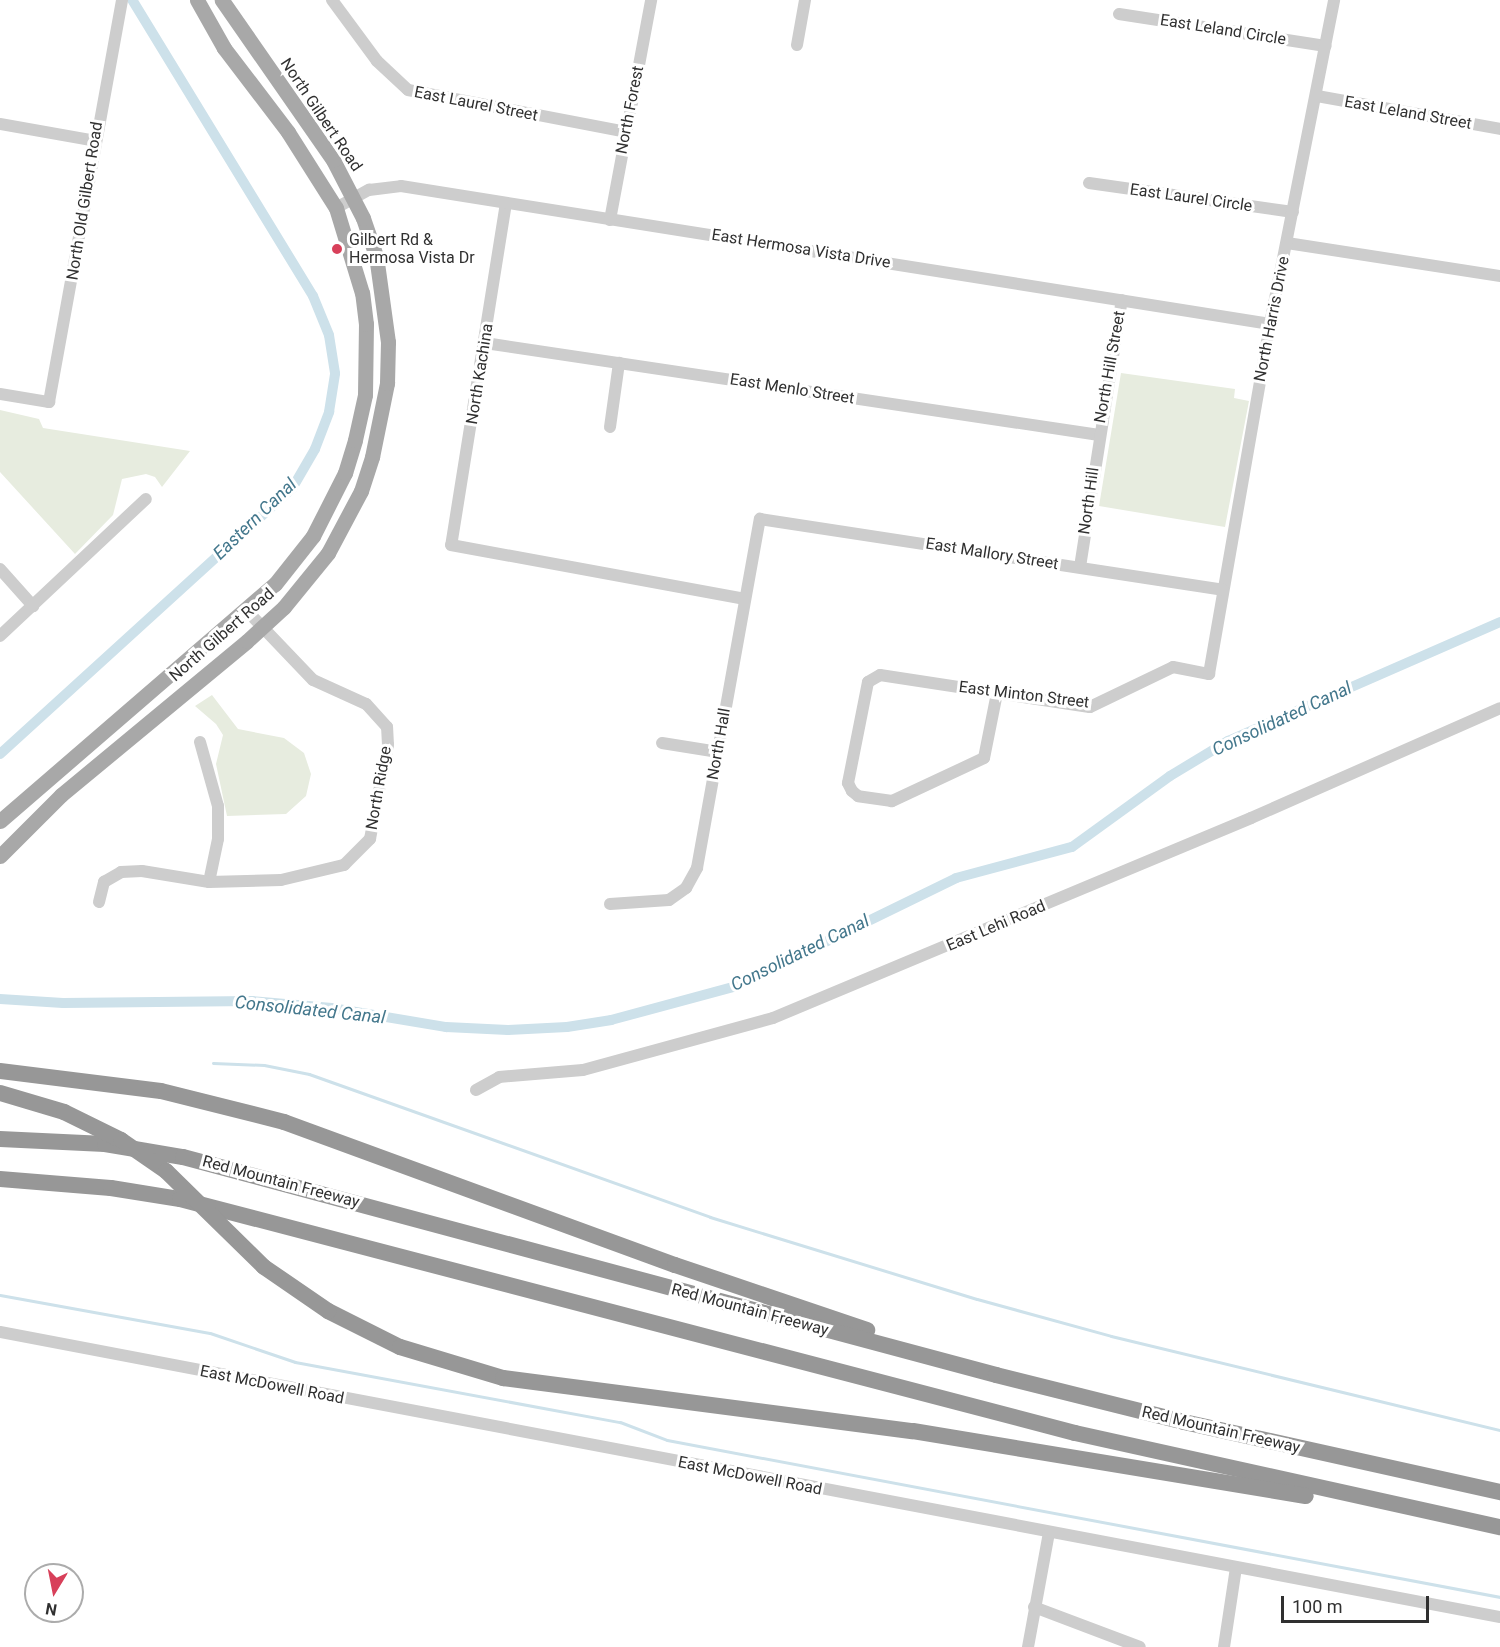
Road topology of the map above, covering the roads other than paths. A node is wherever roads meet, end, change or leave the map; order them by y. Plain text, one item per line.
1 (197, 0) edge
2 (222, 0) edge
3 (332, 0) edge
4 (651, 0) edge
5 (805, 0) edge
6 (1334, 0) edge
7 (121, 2) edge
8 (1119, 14) dead end
9 (797, 45) dead end
10 (1326, 46) junction
11 (1317, 96) junction
12 (0, 124) edge
13 (1500, 129) edge
14 (626, 132) junction
15 (96, 141) junction
16 (1089, 183) dead end
17 (355, 198) junction
18 (506, 202) junction
19 (336, 208) junction
20 (1293, 212) junction
21 (610, 220) junction
22 (1287, 243) junction
23 (1500, 276) edge
24 (1122, 300) junction
25 (1270, 324) junction
26 (486, 343) junction
27 (619, 363) junction
28 (0, 394) edge
29 (610, 427) dead end
30 (1099, 435) junction
31 (146, 499) dead end
32 (760, 519) joint
33 (1080, 567) junction
34 (0, 569) edge
35 (1223, 590) junction
36 (745, 599) junction
37 (33, 606) junction
38 (247, 611) junction
39 (262, 628) junction
40 (0, 636) edge
41 (1209, 674) joint
42 (997, 693) junction
43 (1500, 708) edge
44 (200, 742) dead end
45 (662, 743) dead end
46 (718, 752) junction
47 (0, 821) edge
48 (0, 856) edge
49 (208, 882) junction
50 (99, 902) dead end
51 (610, 904) dead end
52 (0, 1071) edge
53 (476, 1090) dead end
54 (0, 1094) edge
55 (0, 1139) edge
56 (0, 1179) edge
57 (0, 1332) edge
58 (996, 1376) junction
59 (1500, 1492) edge
60 (1400, 1508) junction
61 (1500, 1527) edge
62 (1049, 1533) junction
63 (1236, 1568) junction
64 (1034, 1607) junction
65 (1500, 1617) edge
66 (1028, 1647) edge
67 (1140, 1647) edge
68 (1224, 1647) edge

1 - 19 main road, North Gilbert Road
2 - 17 main road, North Gilbert Road
3 - 14 street, East Laurel Street
4 - 14 street, North Forest
5 - 9 street
6 - 10 street, North Harris Drive
7 - 15 street, North Old Gilbert Road
8 - 10 street, East Leland Circle
10 - 11 street, North Harris Drive
11 - 13 street, East Leland Street
11 - 20 street, North Harris Drive
12 - 15 street
14 - 21 street, North Forest
15 - 28 street, North Old Gilbert Road
16 - 20 street, East Laurel Circle
17 - 18 street, East Hermosa Vista Drive
17 - 19 street, East Hermosa Vista Drive
17 - 39 main road, North Gilbert Road
18 - 21 street, East Hermosa Vista Drive
18 - 26 street, North Kachina
19 - 38 main road, North Gilbert Road
20 - 22 street, North Harris Drive
21 - 24 street, East Hermosa Vista Drive
22 - 23 street
22 - 25 street, North Harris Drive
24 - 25 street, East Hermosa Vista Drive
24 - 30 street, North Hill Street
25 - 35 street, North Harris Drive
26 - 27 street, East Menlo Street
26 - 36 street, North Kachina
27 - 29 street
27 - 30 street, East Menlo Street
30 - 33 street, North Hill
31 - 37 street
32 - 33 street, East Mallory Street
32 - 36 street, North Hall
33 - 35 street, East Mallory Street
34 - 37 street
35 - 41 street, North Harris Drive
36 - 46 street, North Hall
37 - 40 street
38 - 39 street, North Ridge
38 - 47 main road, North Gilbert Road
39 - 48 main road, North Gilbert Road
39 - 49 street, North Ridge
41 - 42 street, East Minton Street
42 - 42 street, East Minton Street
43 - 53 street, East Lehi Road
44 - 49 street
45 - 46 street
46 - 51 street, North Hall
49 - 50 street, North Ridge
52 - 58 highway
54 - 60 highway, bridge
55 - 58 highway, Red Mountain Freeway
56 - 60 highway
57 - 62 street, East McDowell Road
58 - 59 highway, Red Mountain Freeway
60 - 61 highway
62 - 63 street, East McDowell Road
62 - 64 street
63 - 65 street, East McDowell Road
63 - 68 street
64 - 66 street
64 - 67 street

